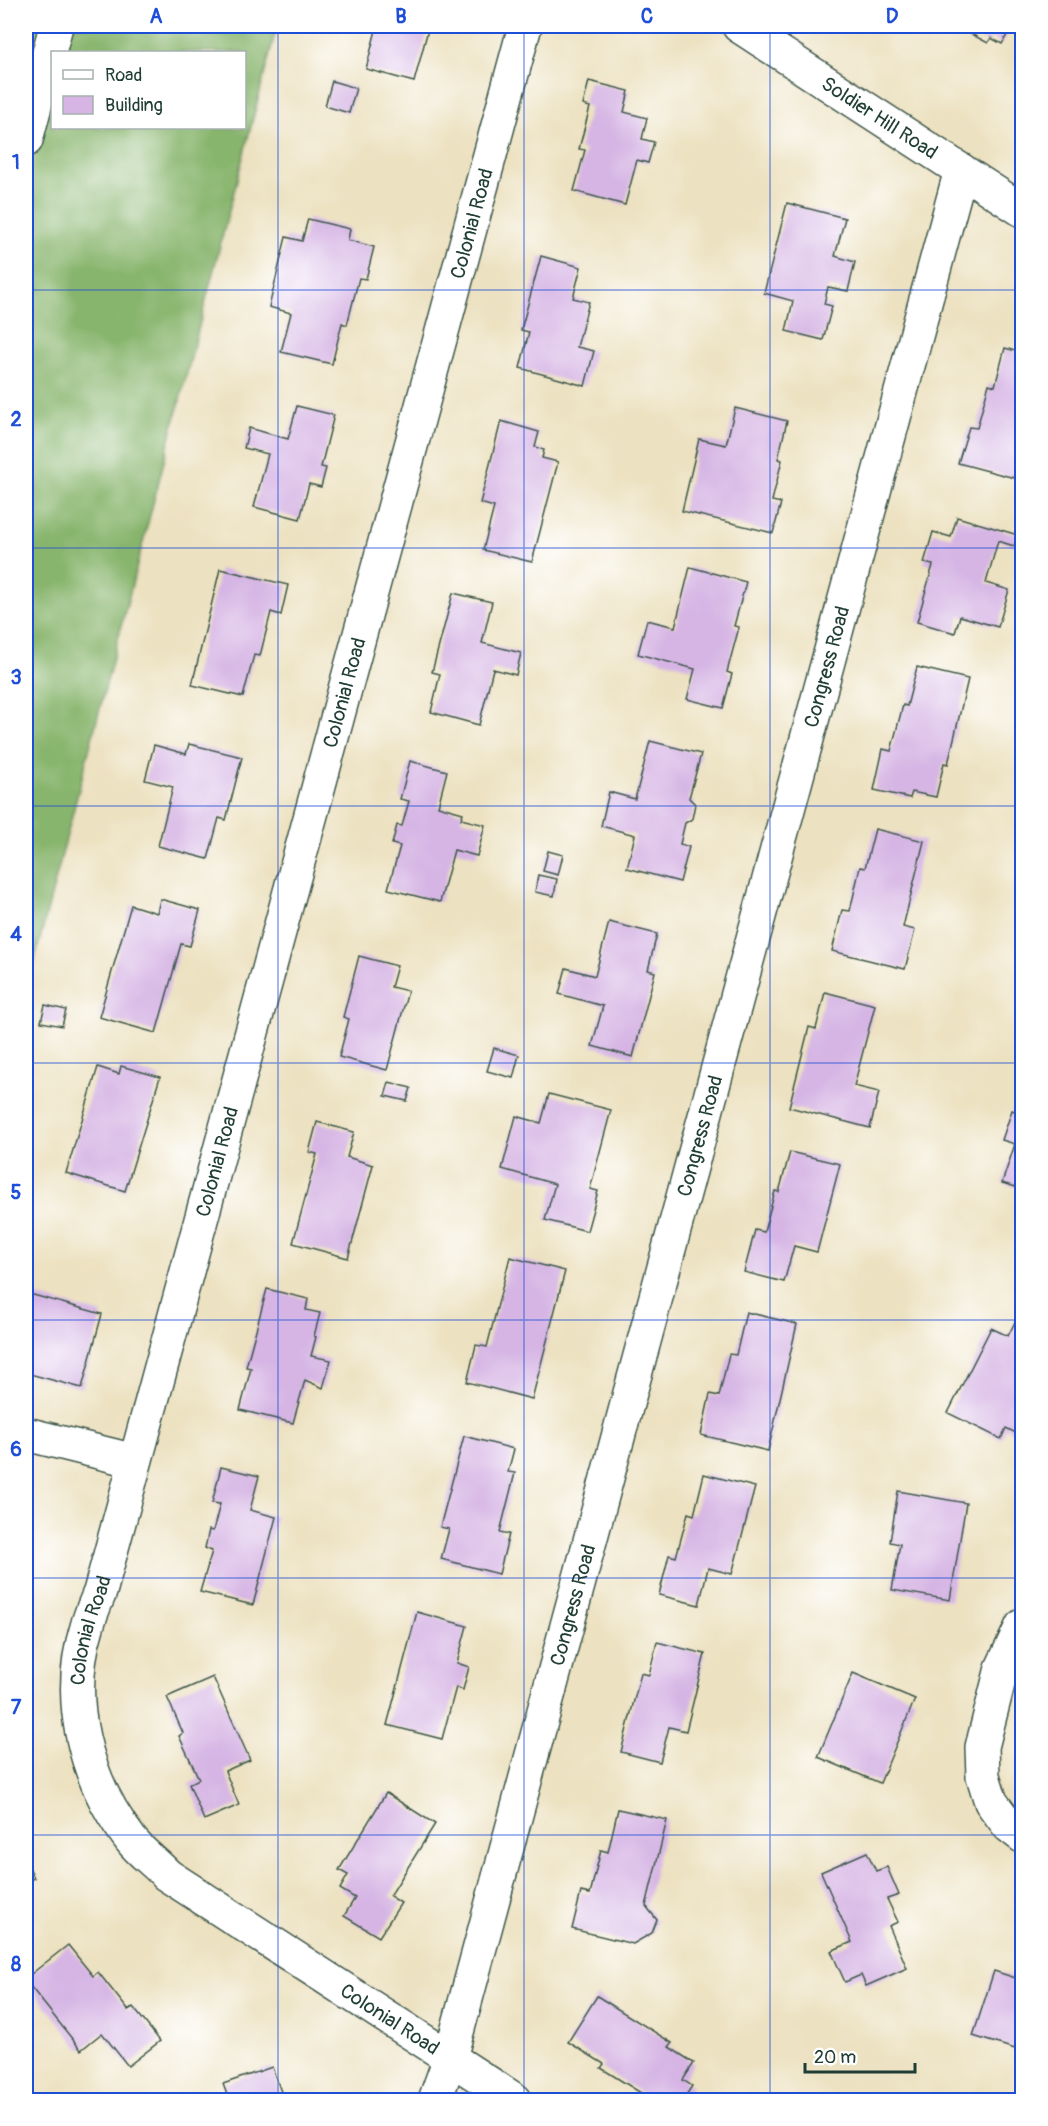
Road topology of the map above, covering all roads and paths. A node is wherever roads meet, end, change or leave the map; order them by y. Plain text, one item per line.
1 (56, 26) edge
2 (525, 26) edge
3 (747, 28) edge
4 (26, 140) edge
5 (961, 170) junction
6 (1023, 210) edge
7 (26, 1434) edge
8 (135, 1461) junction
9 (1023, 1626) edge
10 (1023, 1836) edge
11 (450, 2058) junction
12 (435, 2100) edge
13 (516, 2100) edge

1 - 4 street
2 - 8 street, Colonial Road
3 - 5 street, Soldier Hill Road
5 - 6 street, Soldier Hill Road
5 - 11 street, Congress Road
7 - 8 street
8 - 11 street, Colonial Road
9 - 10 street
11 - 12 street, Congress Road
11 - 13 street, Colonial Road

